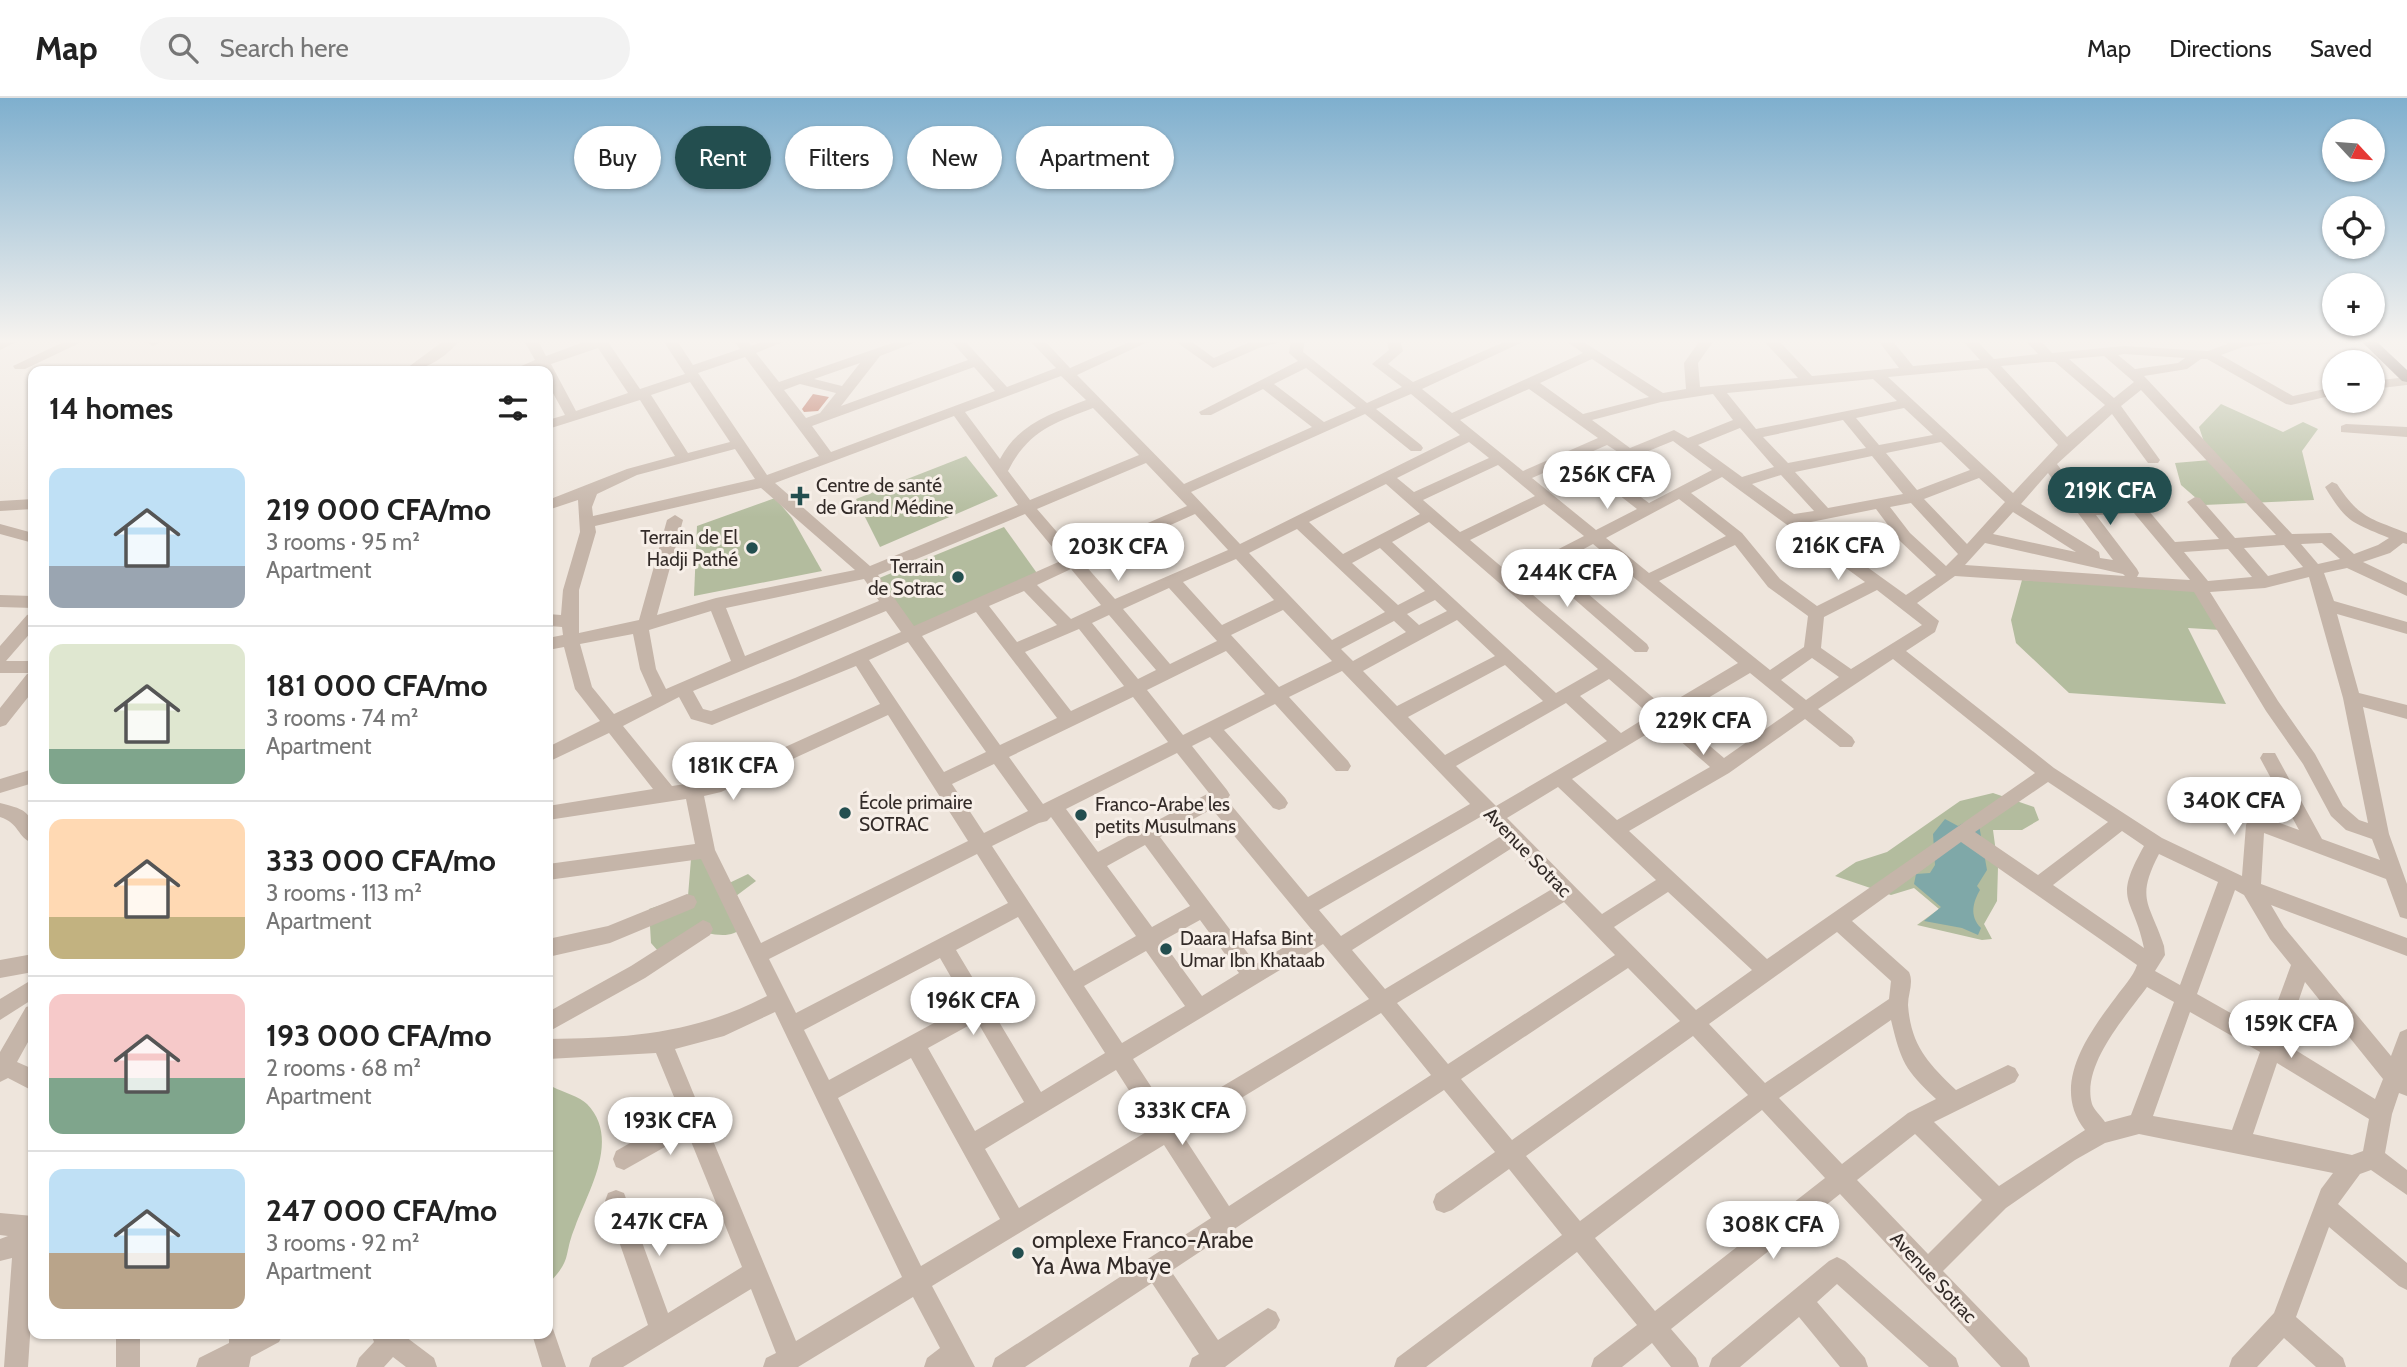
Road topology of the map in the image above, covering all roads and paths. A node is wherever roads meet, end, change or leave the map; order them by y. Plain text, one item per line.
1 (563, 398) edge
2 (630, 398) edge
3 (642, 398) edge
4 (708, 398) edge
5 (783, 398) edge
6 (839, 398) edge
7 (875, 398) edge
8 (991, 398) edge
9 (1091, 398) edge
10 (1234, 398) edge
11 (1284, 398) edge
12 (1352, 398) edge
13 (1390, 398) edge
14 (1425, 398) edge
15 (1495, 398) edge
16 (1551, 398) edge
17 (1661, 398) edge
18 (1723, 398) edge
19 (1903, 398) edge
20 (2024, 398) edge
21 (2104, 398) edge
22 (2119, 398) edge
23 (2156, 398) edge
24 (2286, 398) edge
25 (2303, 398) edge
26 (1095, 402) junction
27 (1908, 403) junction
28 (2113, 405) junction
29 (1366, 409) junction
30 (957, 411) junction
31 (1206, 412) dead end
32 (1846, 415) junction
33 (825, 416) junction
34 (573, 417) junction
35 (1451, 419) junction
36 (1580, 419) junction
37 (1742, 422) junction
38 (553, 423) edge
39 (803, 425) junction
40 (1323, 428) junction
41 (2346, 429) dead end
42 (2407, 432) edge
43 (1753, 434) junction
44 (1471, 435) junction
45 (1945, 437) junction
46 (1607, 439) junction
47 (738, 444) junction
48 (1688, 444) junction
49 (2066, 445) junction
50 (1416, 448) dead end
51 (1874, 451) junction
52 (683, 457) junction
53 (1149, 457) junction
54 (1499, 458) junction
55 (828, 459) junction
56 (2153, 460) dead end
57 (2049, 464) junction
58 (1784, 469) junction
59 (1000, 471) junction
60 (1722, 471) junction
61 (1979, 472) junction
62 (1522, 477) junction
63 (1388, 478) junction
64 (1606, 478) dead end
65 (764, 482) junction
66 (1739, 483) junction
67 (2332, 487) dead end
68 (593, 490) junction
69 (1181, 491) junction
70 (1681, 493) junction
71 (1546, 497) junction
72 (1913, 497) junction
73 (1413, 499) junction
74 (2195, 502) dead end
75 (553, 503) edge
76 (1879, 503) junction
77 (28, 504) edge
78 (2013, 504) junction
79 (0, 506) edge
80 (1197, 506) junction
81 (1028, 508) junction
82 (1648, 510) junction
83 (2083, 511) junction
84 (1825, 514) junction
85 (1430, 515) junction
86 (675, 520) dead end
87 (1792, 520) junction
88 (1299, 522) junction
89 (587, 523) junction
90 (0, 529) edge
91 (28, 537) edge
92 (1595, 537) junction
93 (1737, 537) junction
94 (1981, 537) junction
95 (2287, 538) junction
96 (2404, 538) edge
97 (1459, 539) junction
98 (1382, 541) junction
99 (2231, 543) junction
100 (2171, 548) junction
101 (1237, 552) junction
102 (1967, 554) junction
103 (2350, 561) junction
104 (1074, 562) junction
105 (1341, 562) junction
106 (1544, 564) junction
107 (2105, 564) junction
108 (2127, 569) junction
109 (2314, 569) junction
110 (868, 573) junction
111 (1949, 573) junction
112 (1171, 580) junction
113 (1648, 580) junction
114 (1508, 582) junction
115 (1878, 582) junction
116 (2265, 582) junction
117 (1026, 583) junction
118 (2138, 583) junction
119 (2202, 587) junction
120 (2407, 590) edge
121 (1436, 592) junction
122 (0, 601) edge
123 (28, 602) edge
124 (1285, 602) junction
125 (1907, 602) junction
126 (889, 603) junction
127 (716, 604) junction
128 (979, 604) junction
129 (2327, 605) junction
130 (1112, 606) junction
131 (1458, 612) junction
132 (1396, 613) junction
133 (1816, 614) junction
134 (553, 620) edge
135 (569, 621) junction
136 (1074, 623) junction
137 (28, 625) edge
138 (643, 626) junction
139 (2407, 628) edge
140 (1417, 633) junction
141 (911, 634) junction
142 (1224, 639) junction
143 (571, 641) junction
144 (553, 643) edge
145 (1330, 648) junction
146 (1641, 648) dead end
147 (1892, 649) junction
148 (1015, 650) junction
149 (1812, 650) junction
150 (0, 657) edge
151 (859, 657) junction
152 (1507, 657) junction
153 (740, 664) junction
154 (1751, 664) junction
155 (1348, 665) junction
156 (0, 667) edge
157 (28, 667) edge
158 (1609, 671) junction
159 (1168, 673) junction
160 (1851, 677) junction
161 (1770, 679) junction
162 (28, 685) edge
163 (683, 688) junction
164 (1135, 688) junction
165 (1277, 696) junction
166 (661, 698) junction
167 (1561, 698) junction
168 (2352, 698) junction
169 (891, 706) junction
170 (1807, 709) junction
171 (2407, 712) edge
172 (1396, 715) junction
173 (1661, 717) junction
174 (0, 720) edge
175 (1068, 720) junction
176 (610, 722) junction
177 (1213, 729) junction
178 (1620, 742) junction
179 (1846, 742) dead end
180 (1181, 745) junction
181 (553, 752) edge
182 (997, 755) junction
183 (2269, 758) dead end
184 (1445, 764) junction
185 (1342, 766) dead end
186 (1723, 768) junction
187 (2048, 773) junction
188 (1561, 779) junction
189 (28, 782) edge
190 (940, 782) junction
191 (0, 786) edge
192 (694, 791) junction
193 (667, 794) junction
194 (1215, 799) junction
195 (1279, 803) dead end
196 (0, 810) edge
197 (553, 812) edge
198 (1048, 812) junction
199 (1488, 812) junction
200 (2121, 822) junction
201 (28, 829) edge
202 (1616, 830) junction
203 (1961, 832) junction
204 (2380, 834) junction
205 (1148, 835) junction
206 (1513, 838) junction
207 (2155, 843) junction
208 (982, 845) junction
209 (2316, 845) junction
210 (706, 850) junction
211 (1095, 863) junction
212 (553, 871) edge
213 (2393, 873) junction
214 (2230, 879) junction
215 (1669, 881) junction
216 (2038, 886) junction
217 (2251, 889) junction
218 (1566, 891) junction
219 (687, 902) dead end
220 (1021, 906) junction
221 (1203, 908) junction
222 (1306, 908) junction
223 (2407, 911) edge
224 (1837, 920) junction
225 (1600, 926) junction
226 (703, 929) dead end
227 (1149, 939) junction
228 (1332, 940) junction
229 (553, 946) edge
230 (944, 947) junction
231 (2407, 947) edge
232 (757, 956) junction
233 (1630, 956) junction
234 (28, 964) edge
235 (2301, 964) junction
236 (0, 969) edge
237 (2146, 969) junction
238 (1766, 971) junction
239 (1253, 976) junction
240 (1071, 983) junction
241 (28, 991) edge
242 (2185, 999) junction
243 (779, 1000) junction
244 (1383, 1001) junction
245 (1898, 1004) junction
246 (980, 1009) junction
247 (1199, 1009) junction
248 (0, 1011) edge
249 (553, 1020) edge
250 (1693, 1022) junction
251 (28, 1025) edge
252 (792, 1026) junction
253 (2407, 1039) edge
254 (662, 1042) junction
255 (915, 1045) junction
256 (2273, 1048) junction
257 (553, 1049) edge
258 (1119, 1057) junction
259 (2, 1069) edge
260 (2008, 1075) dead end
261 (28, 1077) edge
262 (1446, 1077) junction
263 (2400, 1081) edge
264 (825, 1094) junction
265 (1764, 1096) junction
266 (1953, 1101) junction
267 (1038, 1106) junction
268 (2381, 1114) junction
269 (693, 1119) junction
270 (1916, 1120) junction
271 (2139, 1124) junction
272 (1167, 1131) junction
273 (2101, 1133) junction
274 (2239, 1142) junction
275 (972, 1145) junction
276 (1510, 1153) junction
277 (624, 1159) dead end
278 (2362, 1162) junction
279 (1843, 1178) junction
280 (2407, 1184) edge
281 (1998, 1200) junction
282 (615, 1201) dead end
283 (1444, 1202) dead end
284 (2325, 1208) junction
285 (1226, 1221) junction
286 (1015, 1223) junction
287 (0, 1224) edge
288 (28, 1236) edge
289 (1578, 1236) junction
290 (28, 1238) edge
291 (0, 1250) edge
292 (28, 1256) edge
293 (1154, 1268) junction
294 (1928, 1270) junction
295 (756, 1272) junction
296 (2407, 1278) edge
297 (917, 1282) junction
298 (1800, 1300) junction
299 (1268, 1320) dead end
300 (2283, 1321) junction
301 (1654, 1327) junction
302 (662, 1330) junction
303 (128, 1339) edge
304 (264, 1339) edge
305 (387, 1339) edge
306 (390, 1339) edge
307 (546, 1339) edge
308 (242, 1356) edge
309 (959, 1359) edge
310 (783, 1362) edge
311 (1209, 1362) edge
312 (16, 1367) edge
313 (128, 1367) edge
314 (208, 1367) edge
315 (368, 1367) edge
316 (425, 1367) edge
317 (554, 1367) edge
318 (601, 1367) edge
319 (936, 1367) edge
320 (1004, 1367) edge
321 (1406, 1367) edge
322 (1603, 1367) edge
323 (1687, 1367) edge
324 (1721, 1367) edge
325 (1856, 1367) edge
326 (1947, 1367) edge
327 (2018, 1367) edge
328 (2241, 1367) edge
329 (2334, 1367) edge

1 - 34 street
2 - 34 street
3 - 52 street
4 - 47 street
5 - 39 street
6 - 33 street
7 - 33 street
8 - 30 street
9 - 26 street, Avenue Sotrac
10 - 31 street
11 - 40 street
12 - 29 street
13 - 29 street
14 - 35 street
15 - 35 street
16 - 36 street
17 - 36 street
18 - 37 street
19 - 27 street
20 - 49 street
21 - 28 street
22 - 28 street
23 - 95 street
24 - 25 street
26 - 53 street, Avenue Sotrac
26 - 59 street
27 - 32 street
27 - 45 street
28 - 49 street
28 - 56 street
29 - 40 street
29 - 50 street
30 - 55 street
30 - 59 street
32 - 43 street
32 - 51 street
33 - 39 street
34 - 38 street
35 - 44 street
36 - 46 street
37 - 43 street
37 - 48 street
39 - 55 street
40 - 69 street
41 - 42 street
43 - 58 street
44 - 54 street
44 - 63 street
45 - 51 street
45 - 61 street
46 - 48 street
46 - 62 street
47 - 52 street
47 - 65 street
48 - 60 street
49 - 57 street
51 - 58 street
51 - 72 street
52 - 68 street
53 - 69 street, Avenue Sotrac
53 - 81 street
54 - 62 street
54 - 73 street
55 - 65 street
57 - 78 street
57 - 83 street
58 - 66 street
58 - 84 street
59 - 81 street
60 - 66 street
60 - 70 street
61 - 72 street
61 - 78 street
62 - 71 street
63 - 73 street
63 - 88 street
64 - 82 street
65 - 89 street
65 - 110 street
66 - 87 street
67 - 96 street
68 - 75 street
68 - 89 street
69 - 80 street, Avenue Sotrac
70 - 82 street
70 - 93 street
71 - 92 street
71 - 97 street
72 - 76 street
72 - 102 street
73 - 85 street
74 - 99 street
76 - 84 street
76 - 111 street
77 - 79 street
78 - 94 street
78 - 107 street
80 - 101 street, Avenue Sotrac
80 - 104 street
81 - 104 street
81 - 110 street
82 - 92 street
83 - 100 street
83 - 108 street
84 - 87 street
85 - 97 street
85 - 98 street
86 - 138 street
87 - 115 street
88 - 101 street
88 - 105 street
89 - 135 street
90 - 91 street
92 - 106 street
92 - 113 street
93 - 113 street
93 - 133 street
94 - 102 street
94 - 107 street
95 - 99 street
95 - 103 street
95 - 109 street
96 - 103 street
97 - 114 street
98 - 105 street
98 - 121 street
99 - 100 street
99 - 116 street
100 - 119 street
101 - 112 street
101 - 124 street, Avenue Sotrac
102 - 111 street
103 - 109 street
103 - 120 street
104 - 117 street
104 - 130 street
105 - 132 street
106 - 114 street
106 - 146 street
107 - 108 street
108 - 118 street
109 - 116 street
109 - 129 street
110 - 126 street
110 - 127 street
111 - 118 street
111 - 125 street
112 - 130 street
112 - 142 street
113 - 154 street
114 - 158 street
115 - 125 street
115 - 133 street
116 - 119 street
117 - 128 street
117 - 136 street
118 - 119 street
119 - 204 street
121 - 131 street
121 - 132 street
122 - 123 street
124 - 142 street
124 - 145 street, Avenue Sotrac
125 - 147 street
126 - 141 street
126 - 153 street
127 - 138 street
127 - 153 street
128 - 141 street
128 - 148 street
129 - 139 street
129 - 168 street
130 - 136 street
130 - 159 street
131 - 140 street
131 - 152 street
132 - 140 street
132 - 145 street
133 - 149 street
134 - 135 street
135 - 143 street
136 - 148 street
136 - 164 street
137 - 150 street
138 - 143 street
138 - 166 street
140 - 155 street
141 - 151 street
141 - 182 street
142 - 159 street
142 - 165 street
143 - 144 street
143 - 176 street
145 - 155 street, Avenue Sotrac
147 - 160 street
147 - 187 street
148 - 175 street
149 - 160 street
149 - 161 street
151 - 163 street
151 - 169 street
152 - 167 street
152 - 172 street
153 - 163 street
154 - 161 street
154 - 173 street
155 - 165 street
155 - 172 street, Avenue Sotrac
156 - 157 street
158 - 167 street
158 - 173 street
159 - 164 street
160 - 170 street
161 - 170 street
162 - 174 street
163 - 166 street
164 - 175 street
164 - 180 street
165 - 177 street
165 - 185 street
166 - 176 street
167 - 178 street
167 - 184 street
168 - 171 street
168 - 204 street
169 - 190 street
169 - 192 street
170 - 179 street
170 - 186 street
172 - 184 street, Avenue Sotrac
173 - 178 street
173 - 186 street
175 - 182 street
176 - 181 street
176 - 193 street
177 - 180 street
177 - 195 street
178 - 188 street
180 - 194 street
180 - 198 street
182 - 190 street
182 - 198 street
183 - 209 street
184 - 199 street, Avenue Sotrac
186 - 202 street
187 - 200 street
187 - 203 street
188 - 199 street
188 - 202 street
189 - 191 street
190 - 208 street
192 - 193 street
192 - 210 street
193 - 197 street
194 - 205 street
194 - 222 street
196 - 201 street
198 - 208 street
198 - 211 street
199 - 206 street, Avenue Sotrac
199 - 222 street
200 - 207 street
200 - 216 street
202 - 215 street
203 - 216 street
203 - 224 street
204 - 213 street
205 - 211 street
205 - 221 street
206 - 218 street, Avenue Sotrac
206 - 228 street
207 - 214 street
207 - 237 street
208 - 220 street
208 - 232 street
209 - 213 street
209 - 217 street
210 - 212 street
210 - 232 street
211 - 227 street
213 - 223 street
214 - 217 street
214 - 242 street
215 - 225 street
215 - 238 street
216 - 237 street
217 - 231 street
217 - 235 street
218 - 225 street, Avenue Sotrac
218 - 244 street
219 - 229 street
220 - 230 street
220 - 240 street
221 - 227 street
221 - 239 street
222 - 228 street
224 - 238 street
224 - 245 street
225 - 233 street, Avenue Sotrac
226 - 249 street
227 - 240 street
227 - 247 street
228 - 239 street
228 - 244 street
230 - 246 street
230 - 252 street
232 - 243 street
233 - 250 street, Avenue Sotrac
233 - 262 street
234 - 236 street
235 - 256 street
235 - 263 street
237 - 242 street
237 - 273 street
238 - 250 street
239 - 247 street
240 - 258 street
241 - 248 street
242 - 256 street
242 - 271 street
243 - 252 street
243 - 254 street
244 - 262 street
244 - 272 street
245 - 265 street
245 - 266 street
246 - 255 street
246 - 267 street
247 - 258 street
250 - 265 street, Avenue Sotrac
250 - 276 street
251 - 259 street
252 - 264 street
253 - 263 street
254 - 257 street
254 - 269 street
255 - 264 street
255 - 275 street
256 - 268 street
256 - 274 street
258 - 267 street
258 - 272 street
259 - 261 street
260 - 266 street
262 - 276 street
262 - 285 street
263 - 268 street
264 - 297 street
265 - 279 street, Avenue Sotrac
265 - 289 street
266 - 270 street
267 - 275 street
268 - 278 street
269 - 277 street
269 - 295 street
270 - 279 street
270 - 281 street
271 - 273 street
271 - 274 street
272 - 285 street
272 - 286 street
273 - 281 street
274 - 278 street
275 - 286 street
276 - 283 street
276 - 289 street
278 - 280 street
278 - 284 street
279 - 294 street, Avenue Sotrac
279 - 301 street
281 - 294 street
282 - 302 street
284 - 296 street
284 - 300 street
285 - 293 street
286 - 297 street
287 - 288 street
289 - 301 street
289 - 321 street
290 - 291 street
292 - 312 street
293 - 311 street
293 - 320 street
294 - 327 street, Avenue Sotrac
295 - 302 street
295 - 310 street
297 - 309 street
297 - 310 street
298 - 324 street
298 - 325 street
298 - 326 street
299 - 311 street
300 - 328 street
300 - 329 street
301 - 322 street
301 - 323 street
302 - 318 street
303 - 313 street
304 - 308 street
305 - 315 street
306 - 316 street
307 - 317 street
308 - 314 street
309 - 319 street

